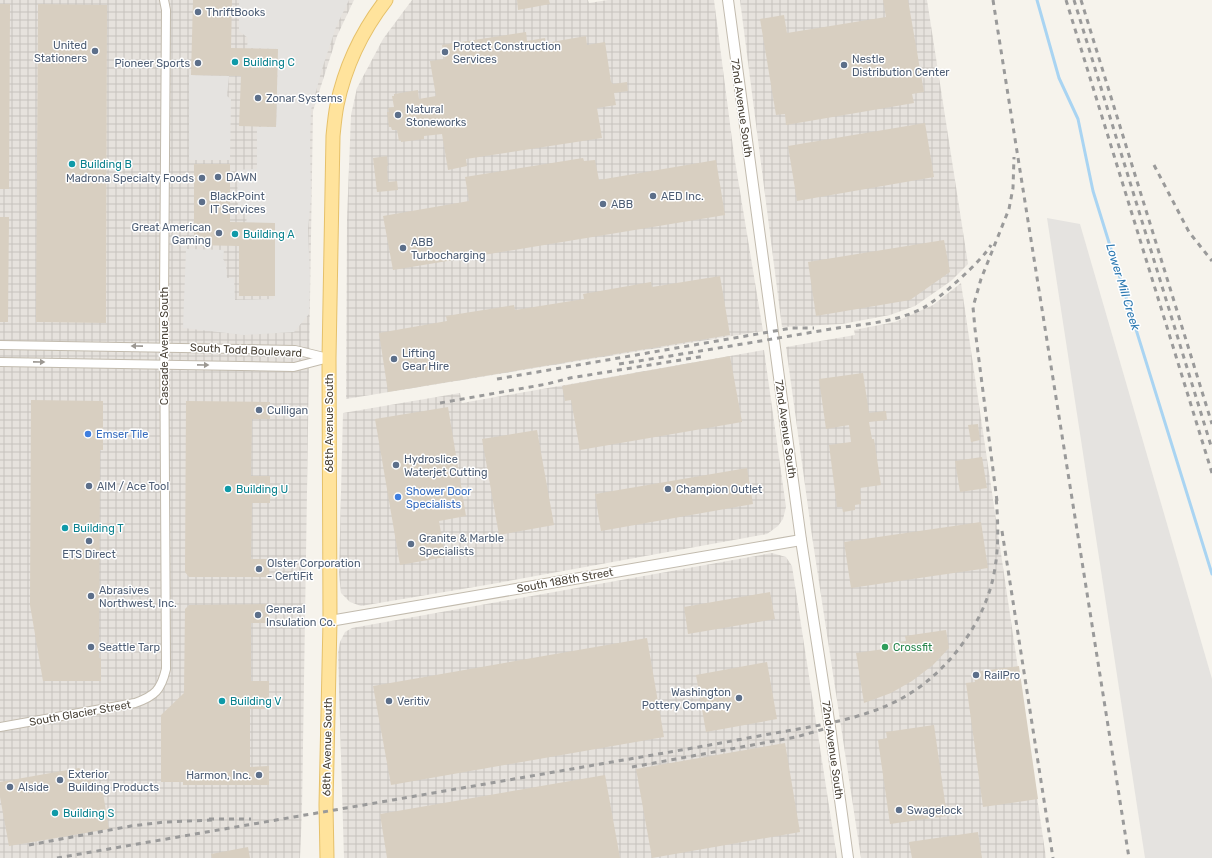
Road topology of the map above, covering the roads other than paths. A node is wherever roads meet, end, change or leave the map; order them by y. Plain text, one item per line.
1 (164, 0) edge
2 (386, 0) edge
3 (728, 0) edge
4 (0, 345) edge
5 (164, 347) junction
6 (329, 358) junction
7 (0, 362) edge
8 (164, 364) junction
9 (801, 540) junction
10 (330, 621) junction
11 (158, 691) joint
12 (0, 727) edge
13 (327, 858) edge
14 (848, 858) edge

1 - 5 street, Cascade Avenue South
2 - 6 main road, 68th Avenue South
3 - 9 street, 72nd Avenue South
5 -> 4 street, South Todd Boulevard
5 - 6 street, South Todd Boulevard
5 - 8 street, Cascade Avenue South
8 -> 6 street, South Todd Boulevard
6 - 10 main road, 68th Avenue South
7 -> 8 street, South Todd Boulevard
8 - 11 street, Cascade Avenue South
9 - 10 street, South 188th Street
9 - 14 street, 72nd Avenue South
10 - 13 main road, 68th Avenue South
11 - 12 street, South Glacier Street

